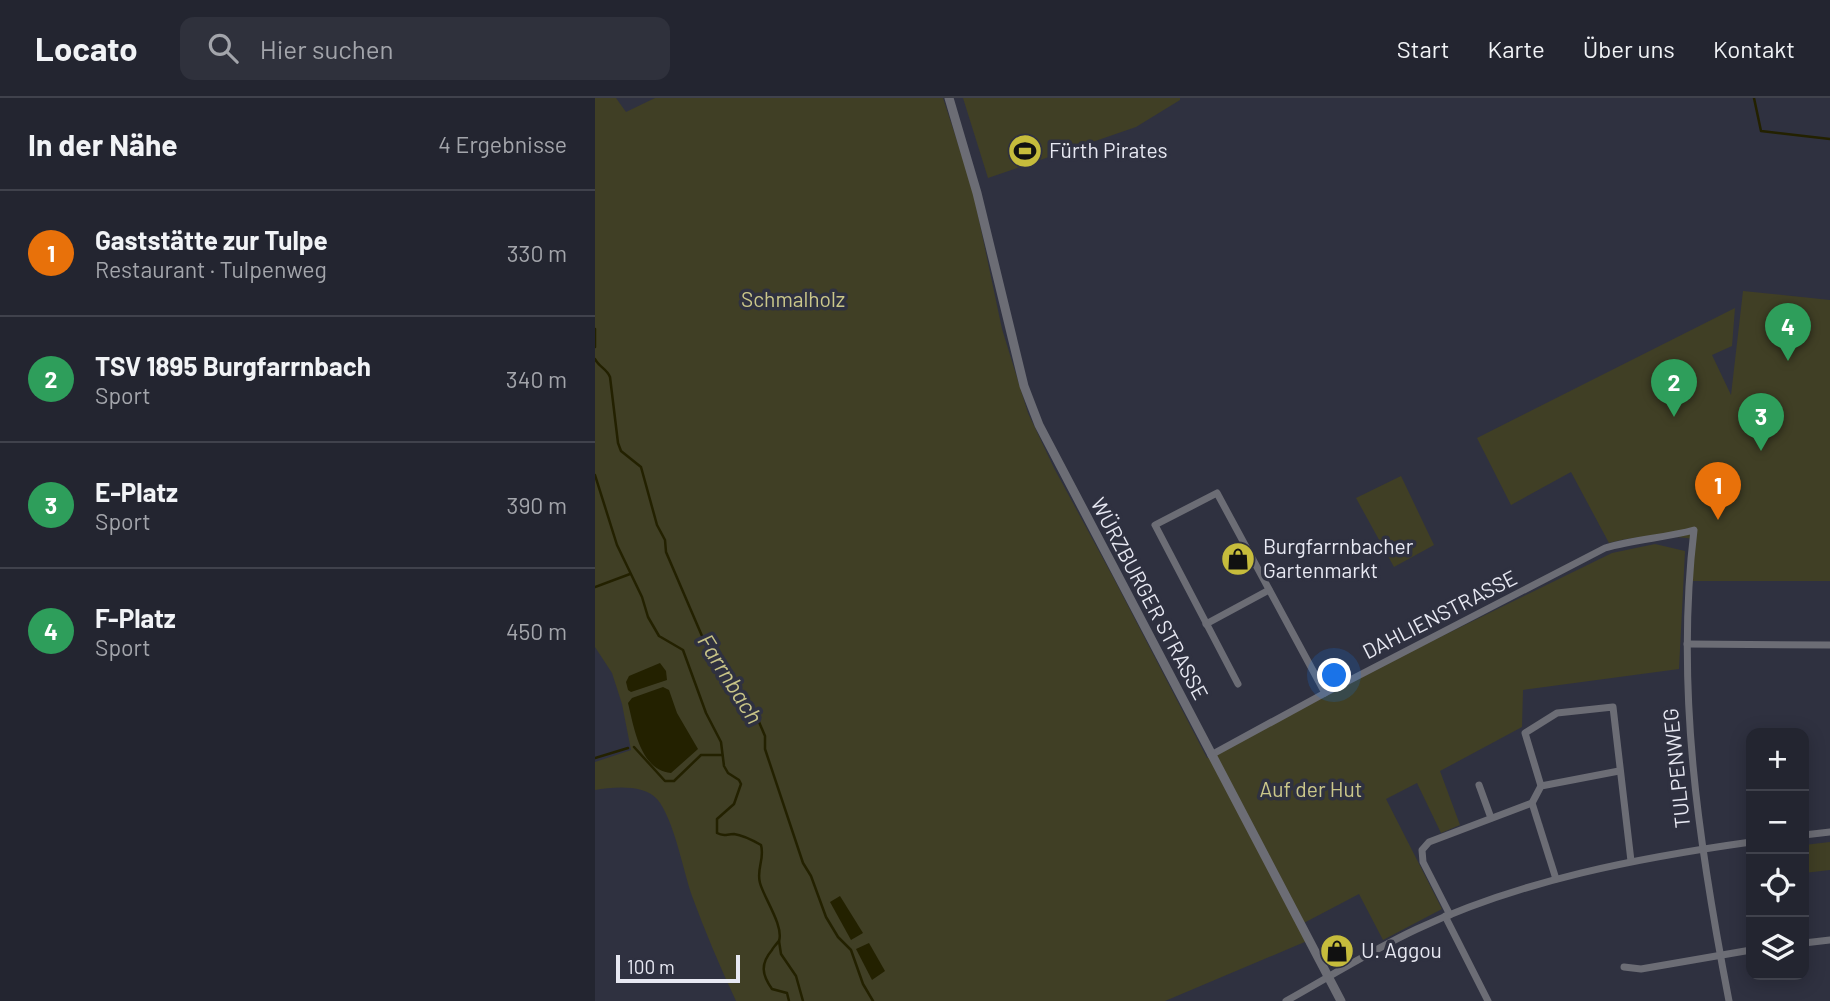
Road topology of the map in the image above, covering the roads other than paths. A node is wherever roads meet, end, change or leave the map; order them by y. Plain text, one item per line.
1 (949, 98) edge
2 (1694, 530) joint
3 (1269, 590) junction
4 (1206, 624) junction
5 (1687, 644) junction
6 (1830, 645) edge
7 (1238, 684) dead end
8 (1325, 693) junction
9 (1211, 755) junction
10 (1619, 771) junction
11 (1479, 785) dead end
12 (1541, 786) junction
13 (1532, 803) junction
14 (1491, 818) junction
15 (1830, 832) edge
16 (1809, 834) edge
17 (1746, 843) edge
18 (1703, 849) junction
19 (1631, 861) junction
20 (1556, 879) junction
21 (1448, 916) junction
22 (1830, 940) edge
23 (1809, 942) edge
24 (1746, 951) edge
25 (1720, 955) junction
26 (1624, 967) dead end
27 (1328, 977) junction
28 (1286, 1001) edge
29 (1341, 1001) edge
30 (1488, 1001) edge
31 (1729, 1001) edge

1 - 9 street, WÜRZBURGER STRASSE
2 - 5 street, TULPENWEG
2 - 8 street, DAHLIENSTRASSE
3 - 4 street
3 - 4 street
3 - 8 street
4 - 7 street
5 - 6 street
5 - 18 street, TULPENWEG
8 - 9 street, DAHLIENSTRASSE
9 - 27 street, WÜRZBURGER STRASSE
10 - 12 street
10 - 12 street
10 - 19 street
11 - 14 street
12 - 13 street
13 - 14 street
13 - 20 street
14 - 21 street
15 - 16 street
17 - 18 street
18 - 19 street
18 - 25 street, TULPENWEG
19 - 20 street
20 - 21 street
21 - 27 street
21 - 30 street
22 - 23 street
24 - 25 street
25 - 26 street
25 - 31 street, TULPENWEG
27 - 28 street
27 - 29 street, WÜRZBURGER STRASSE

